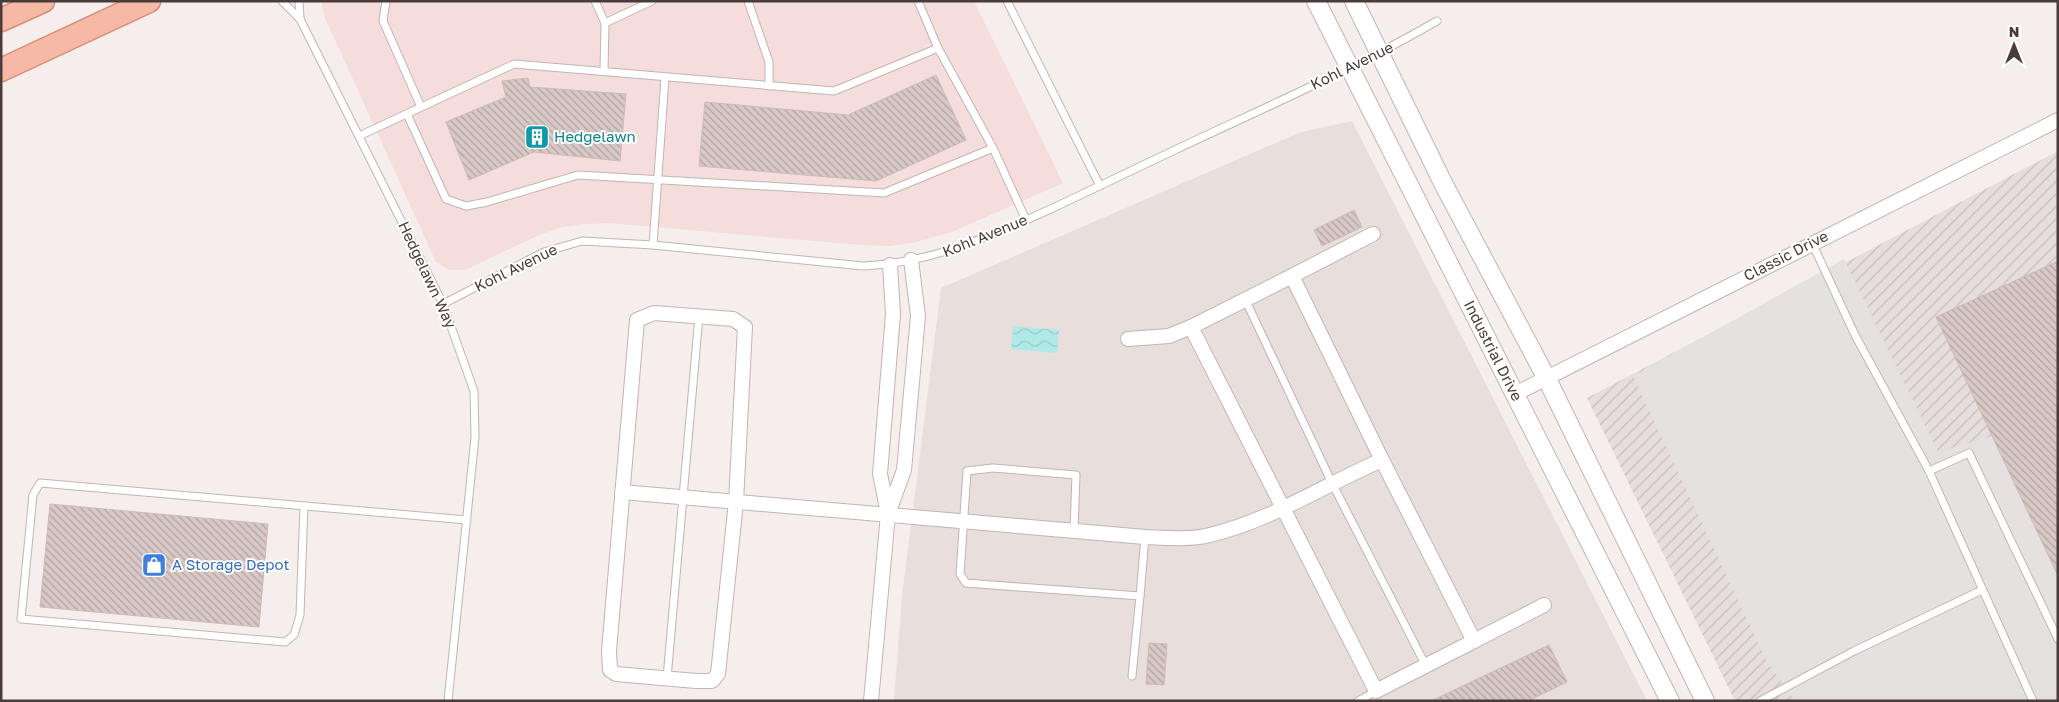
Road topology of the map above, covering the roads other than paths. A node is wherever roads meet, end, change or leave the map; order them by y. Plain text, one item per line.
1 (43, 1) edge
2 (149, 1) edge
3 (282, 1) edge
4 (299, 1) edge
5 (386, 1) edge
6 (595, 1) edge
7 (652, 1) edge
8 (748, 1) edge
9 (918, 1) edge
10 (1007, 1) edge
11 (1316, 1) edge
12 (1354, 1) edge
13 (300, 19) junction
14 (1, 20) edge
15 (1436, 21) dead end
16 (605, 22) junction
17 (938, 48) junction
18 (1379, 54) junction
19 (1350, 67) junction
20 (1, 70) edge
21 (604, 72) junction
22 (665, 78) junction
23 (770, 86) junction
24 (421, 107) junction
25 (407, 114) junction
26 (2058, 120) edge
27 (359, 136) junction
28 (993, 148) junction
29 (657, 179) junction
30 (1100, 186) junction
31 (1026, 220) junction
32 (1373, 234) dead end
33 (1812, 243) junction
34 (653, 245) junction
35 (911, 260) junction
36 (890, 264) junction
37 (1292, 276) junction
38 (1245, 299) junction
39 (443, 304) junction
40 (699, 316) junction
41 (1192, 327) junction
42 (1128, 339) dead end
43 (1546, 377) junction
44 (1515, 394) junction
45 (1382, 460) junction
46 (1929, 471) junction
47 (1332, 483) junction
48 (622, 492) junction
49 (684, 498) junction
50 (736, 502) junction
51 (304, 506) junction
52 (1284, 510) junction
53 (888, 514) junction
54 (467, 520) junction
55 (963, 520) junction
56 (1074, 531) junction
57 (1145, 537) junction
58 (1982, 590) junction
59 (1140, 596) junction
60 (1544, 605) dead end
61 (2058, 639) edge
62 (1474, 641) junction
63 (1426, 666) junction
64 (1132, 676) dead end
65 (667, 678) junction
66 (1376, 691) junction
67 (448, 701) edge
68 (871, 701) edge
69 (1358, 701) edge
70 (1670, 701) edge
71 (1705, 701) edge
72 (1760, 701) edge
73 (2033, 701) edge

1 - 14 main road
2 - 20 main road
3 - 13 lane
4 - 13 lane
5 - 24 lane
6 - 16 lane
7 - 16 lane
8 - 23 lane
9 - 17 lane
10 - 30 lane
11 - 19 street, Industrial Drive
12 - 18 street
13 - 27 lane, Hedgelawn Way
15 - 18 lane, Kohl Avenue
16 - 21 lane
17 - 23 lane
17 - 28 lane
18 - 19 lane, Kohl Avenue
18 - 43 street
19 - 30 lane, Kohl Avenue
19 - 44 street, Industrial Drive
21 - 22 lane
21 - 24 lane
22 - 23 lane
22 - 29 lane
24 - 25 lane
25 - 27 lane
25 - 29 lane
26 - 33 street, Classic Drive
27 - 39 lane, Hedgelawn Way
28 - 29 lane
28 - 31 lane
29 - 34 lane
30 - 31 lane, Kohl Avenue
31 - 35 lane, Kohl Avenue
32 - 37 street
33 - 43 street, Classic Drive
33 - 46 lane
34 - 36 lane, Kohl Avenue
34 - 39 lane, Kohl Avenue
35 - 36 lane, Kohl Avenue
35 - 53 street
36 - 53 street
37 - 38 street
37 - 45 street
38 - 41 street
38 - 47 lane
39 - 54 lane, Hedgelawn Way
40 - 48 street
40 - 49 lane
40 - 50 street
41 - 42 street
41 - 52 street
43 - 44 street, Classic Drive
43 - 71 street
44 - 70 street, Industrial Drive
45 - 47 street
45 - 62 street
46 - 58 lane
46 - 61 lane
47 - 52 street
47 - 63 lane
48 - 49 street
48 - 65 street
49 - 50 street
49 - 65 lane
50 - 53 street
50 - 65 street
51 - 51 lane
51 - 54 lane
52 - 57 street
52 - 66 street
53 - 55 street
53 - 68 street
54 - 67 lane, Hedgelawn Way
55 - 56 street
55 - 56 lane
55 - 59 lane
56 - 57 street
57 - 59 lane
58 - 72 lane
58 - 73 lane
59 - 64 lane
60 - 62 street
62 - 63 street
63 - 66 street
66 - 69 lane

